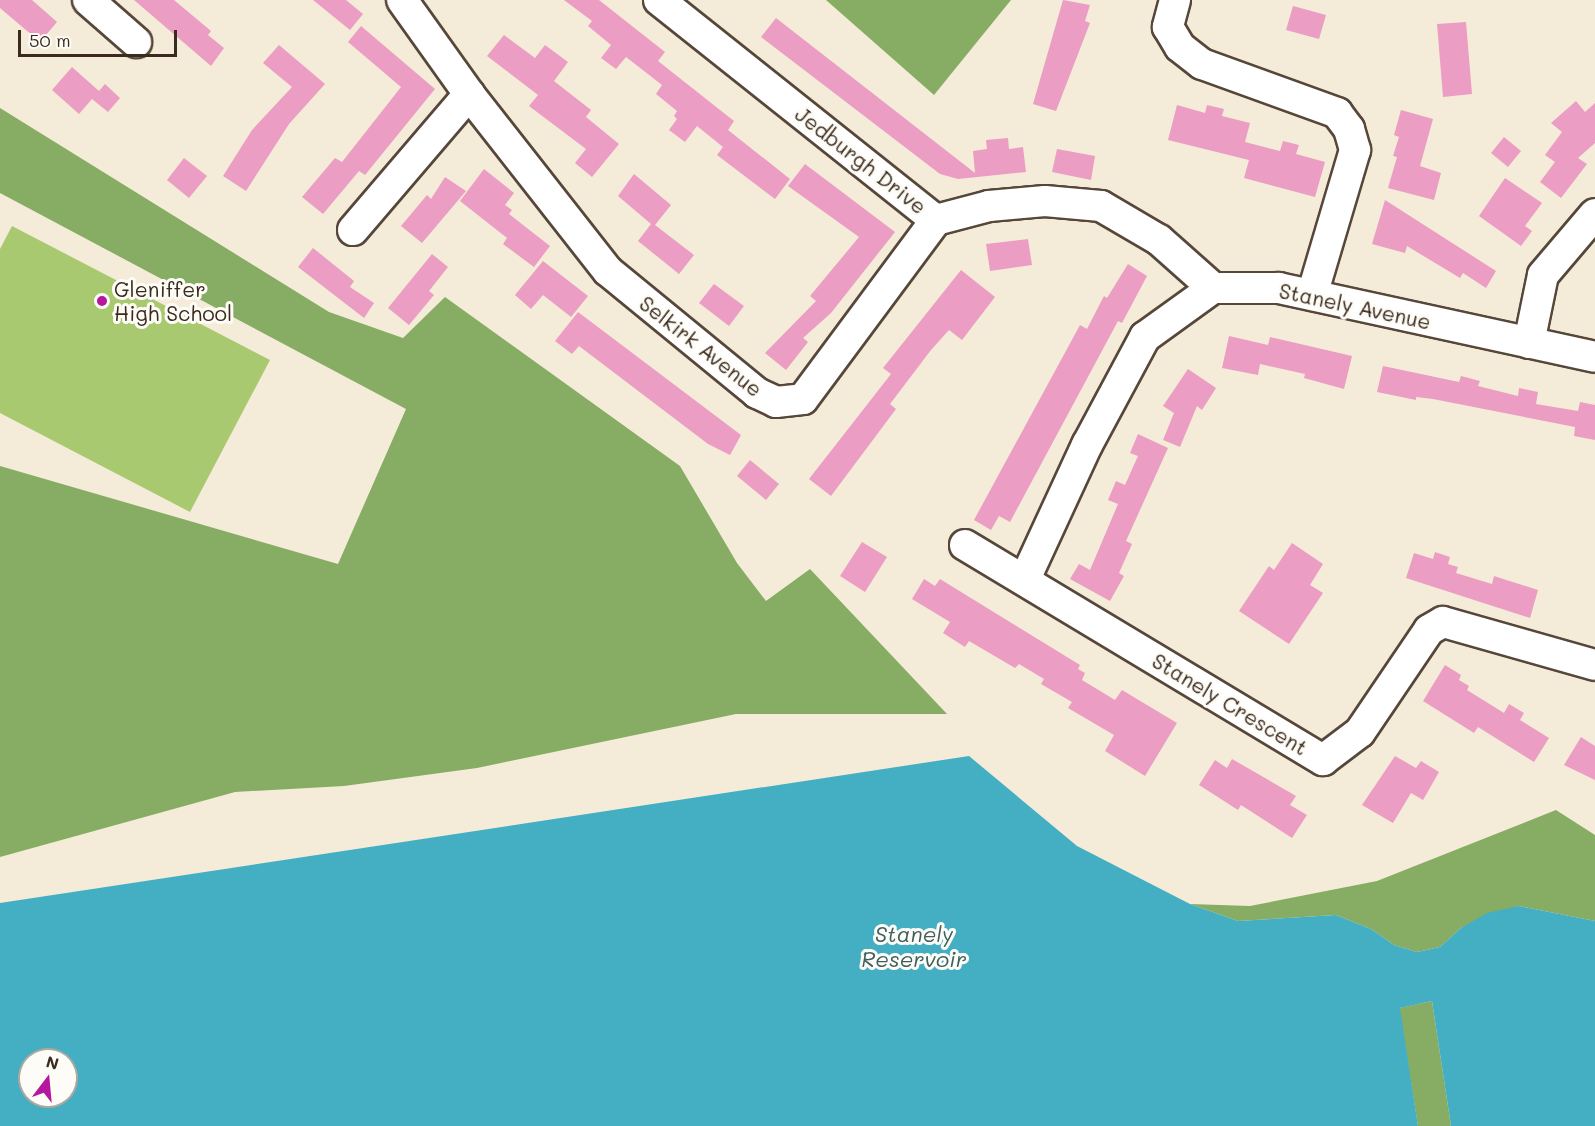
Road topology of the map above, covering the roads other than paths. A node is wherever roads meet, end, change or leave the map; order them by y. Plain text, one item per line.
1 (88, 0) edge
2 (402, 0) edge
3 (659, 0) edge
4 (1174, 0) edge
5 (136, 42) dead end
6 (470, 94) junction
7 (1595, 214) edge
8 (936, 220) junction
9 (353, 230) dead end
10 (1213, 288) junction
11 (1312, 296) junction
12 (1529, 343) junction
13 (1595, 357) edge
14 (965, 545) dead end
15 (1025, 579) junction
16 (1595, 665) edge

1 - 5 street
2 - 6 street, Selkirk Avenue
3 - 8 street, Jedburgh Drive
4 - 11 street
6 - 8 street, Selkirk Avenue
6 - 9 street
7 - 12 street
8 - 10 street, Jedburgh Drive
10 - 11 street, Stanely Avenue
10 - 15 street
11 - 12 street, Stanely Avenue
12 - 13 street, Stanely Avenue
14 - 15 street, Stanely Crescent
15 - 16 street, Stanely Crescent

